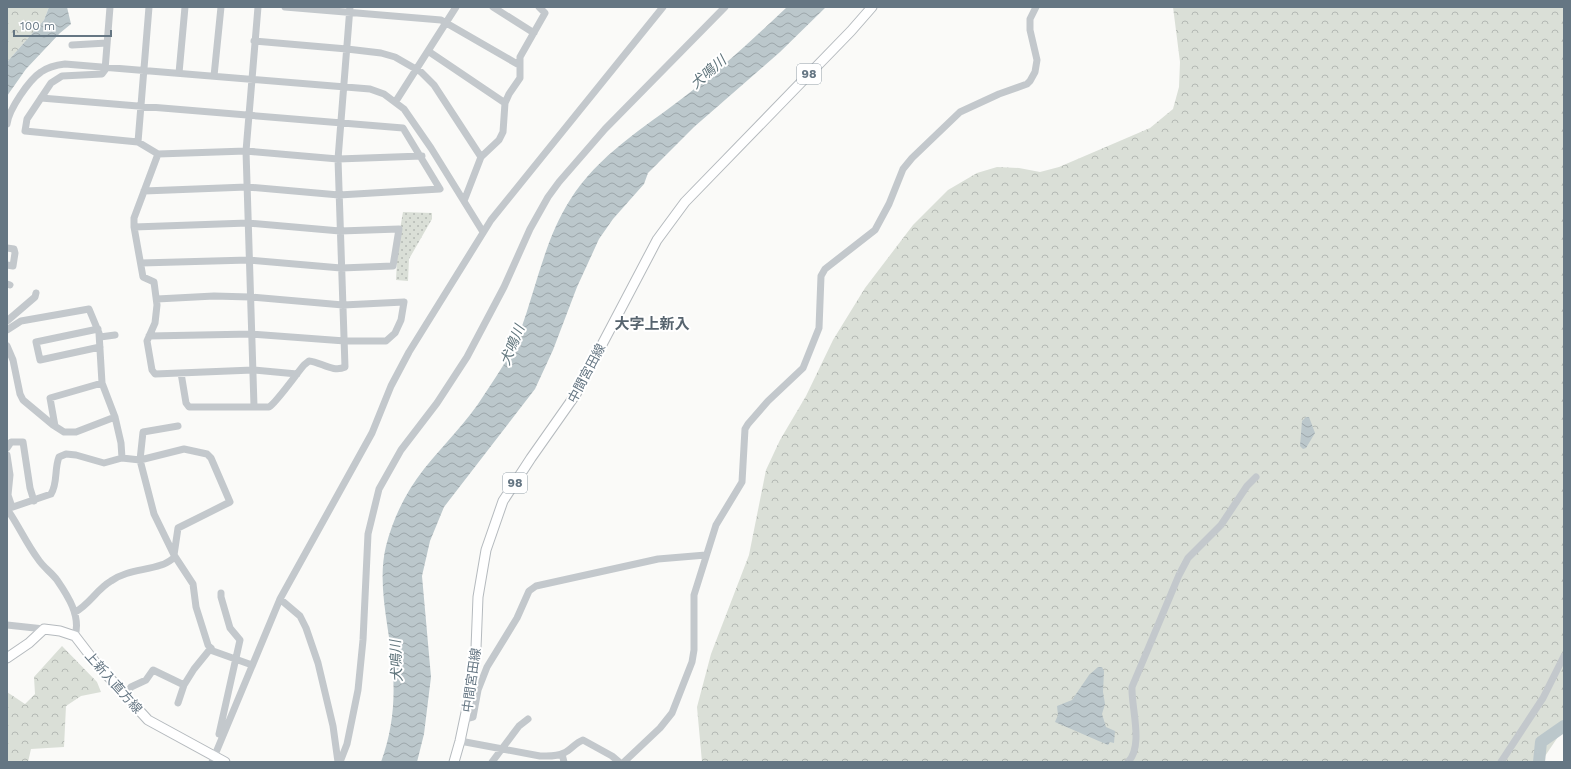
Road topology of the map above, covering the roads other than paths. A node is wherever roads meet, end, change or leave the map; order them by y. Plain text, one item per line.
1 (110, 7) edge
2 (149, 7) edge
3 (185, 7) edge
4 (220, 7) edge
5 (258, 7) edge
6 (285, 7) edge
7 (456, 7) edge
8 (492, 7) edge
9 (539, 7) edge
10 (663, 7) edge
11 (725, 7) edge
12 (872, 7) edge
13 (1036, 7) edge
14 (350, 10) edge
15 (446, 22) junction
16 (534, 33) junction
17 (254, 41) junction
18 (107, 43) junction
19 (72, 45) dead end
20 (347, 49) junction
21 (428, 51) junction
22 (519, 65) junction
23 (106, 66) junction
24 (417, 69) junction
25 (144, 70) junction
26 (179, 73) junction
27 (214, 76) junction
28 (251, 79) junction
29 (343, 86) junction
30 (41, 98) junction
31 (396, 101) junction
32 (505, 103) junction
33 (141, 107) junction
34 (248, 116) junction
35 (341, 123) junction
36 (7, 124) edge
37 (138, 142) junction
38 (246, 151) junction
39 (158, 154) junction
40 (422, 156) junction
41 (481, 157) junction
42 (338, 159) junction
43 (247, 187) junction
44 (144, 191) junction
45 (339, 195) junction
46 (464, 201) junction
47 (248, 223) junction
48 (134, 227) junction
49 (340, 231) junction
50 (483, 232) junction
51 (7, 248) edge
52 (249, 260) junction
53 (141, 264) junction
54 (7, 265) edge
55 (341, 268) junction
56 (36, 293) dead end
57 (250, 297) junction
58 (157, 299) junction
59 (343, 305) junction
60 (7, 321) edge
61 (98, 329) junction
62 (7, 330) edge
63 (252, 334) junction
64 (115, 335) dead end
65 (149, 336) junction
66 (100, 337) junction
67 (344, 341) junction
68 (7, 346) edge
69 (100, 347) junction
70 (253, 370) junction
71 (181, 373) junction
72 (297, 374) junction
73 (102, 383) junction
74 (254, 406) junction
75 (115, 417) junction
76 (55, 426) junction
77 (178, 426) dead end
78 (7, 448) edge
79 (7, 455) edge
80 (122, 458) junction
81 (140, 460) junction
82 (1256, 477) dead end
83 (34, 501) junction
84 (9, 508) edge
85 (706, 555) junction
86 (174, 556) junction
87 (221, 593) dead end
88 (280, 599) junction
89 (75, 612) junction
90 (7, 625) edge
91 (44, 629) junction
92 (75, 636) junction
93 (211, 648) junction
94 (1564, 656) edge
95 (7, 658) edge
96 (237, 660) junction
97 (252, 665) junction
98 (184, 685) junction
99 (125, 696) junction
100 (178, 703) dead end
101 (465, 719) junction
102 (528, 719) dead end
103 (220, 740) junction
104 (460, 740) junction
105 (503, 748) junction
106 (562, 754) junction
107 (218, 760) edge
108 (339, 762) edge
109 (454, 762) edge
110 (492, 762) edge
111 (564, 762) edge
112 (619, 762) edge
113 (624, 762) edge
114 (1128, 762) edge
115 (1501, 762) edge

1 - 18 street
2 - 25 street
3 - 26 street
4 - 27 street
5 - 17 street
6 - 14 street
7 - 15 street
8 - 16 street
9 - 16 street
10 - 50 street
11 - 108 street
12 - 101 main road, 中間宮田線 / 98
13 - 85 street
14 - 15 street
14 - 20 street
15 - 21 street
15 - 22 street
16 - 22 street
17 - 20 street
17 - 28 street
18 - 19 street
18 - 23 street
20 - 24 street
20 - 29 street
21 - 24 street
21 - 32 street
22 - 32 street
23 - 25 street
23 - 30 street
23 - 36 street
24 - 31 street
24 - 41 street
25 - 26 street
25 - 33 street
26 - 27 street
27 - 28 street
28 - 29 street
28 - 34 street
29 - 31 street
29 - 35 street
30 - 33 street
30 - 37 street
31 - 46 street
32 - 41 street
33 - 34 street
33 - 37 street
34 - 35 street
34 - 38 street
35 - 40 street
35 - 42 street
37 - 39 street
38 - 39 street
38 - 42 street
38 - 43 street
39 - 44 street
40 - 42 street
40 - 45 street
41 - 46 street
42 - 45 street
43 - 44 street
43 - 45 street
43 - 47 street
44 - 48 street
45 - 49 street
46 - 50 street
47 - 48 street
47 - 49 street
47 - 52 street
48 - 53 street
49 - 55 street
49 - 55 street
50 - 88 street
51 - 54 street
52 - 53 street
52 - 55 street
52 - 57 street
53 - 58 street
55 - 59 street
56 - 60 street
57 - 58 street
57 - 59 street
57 - 63 street
58 - 65 street
59 - 67 street
59 - 67 street
61 - 62 street
61 - 66 street
61 - 69 street
63 - 65 street
63 - 67 street
63 - 70 street
64 - 66 street
65 - 71 street
66 - 69 street
67 - 72 street
68 - 76 street
69 - 73 street
70 - 71 street
70 - 72 street
70 - 74 street
71 - 74 street
72 - 74 street
73 - 75 street
73 - 76 street
75 - 76 street
75 - 80 street
77 - 81 street
78 - 83 street
79 - 84 street
80 - 81 street
80 - 83 street
81 - 86 street
81 - 86 street
82 - 114 street
83 - 84 street
84 - 89 street
85 - 101 street
85 - 113 street
86 - 89 street
86 - 93 street
87 - 96 street
88 - 97 street
88 - 108 street
89 - 92 street
90 - 91 street
91 - 92 main road
91 - 95 main road
92 - 99 main road, 上新入直方線
93 - 96 street
93 - 98 street
94 - 115 street
96 - 97 street
96 - 103 street
97 - 103 street
98 - 99 street
98 - 100 street
99 - 107 main road, 上新入直方線
101 - 104 main road, 中間宮田線 / 98
102 - 105 street
103 - 107 street
104 - 105 street
104 - 109 main road, 中間宮田線 / 98
105 - 106 street
105 - 110 street
106 - 111 street
106 - 112 street

